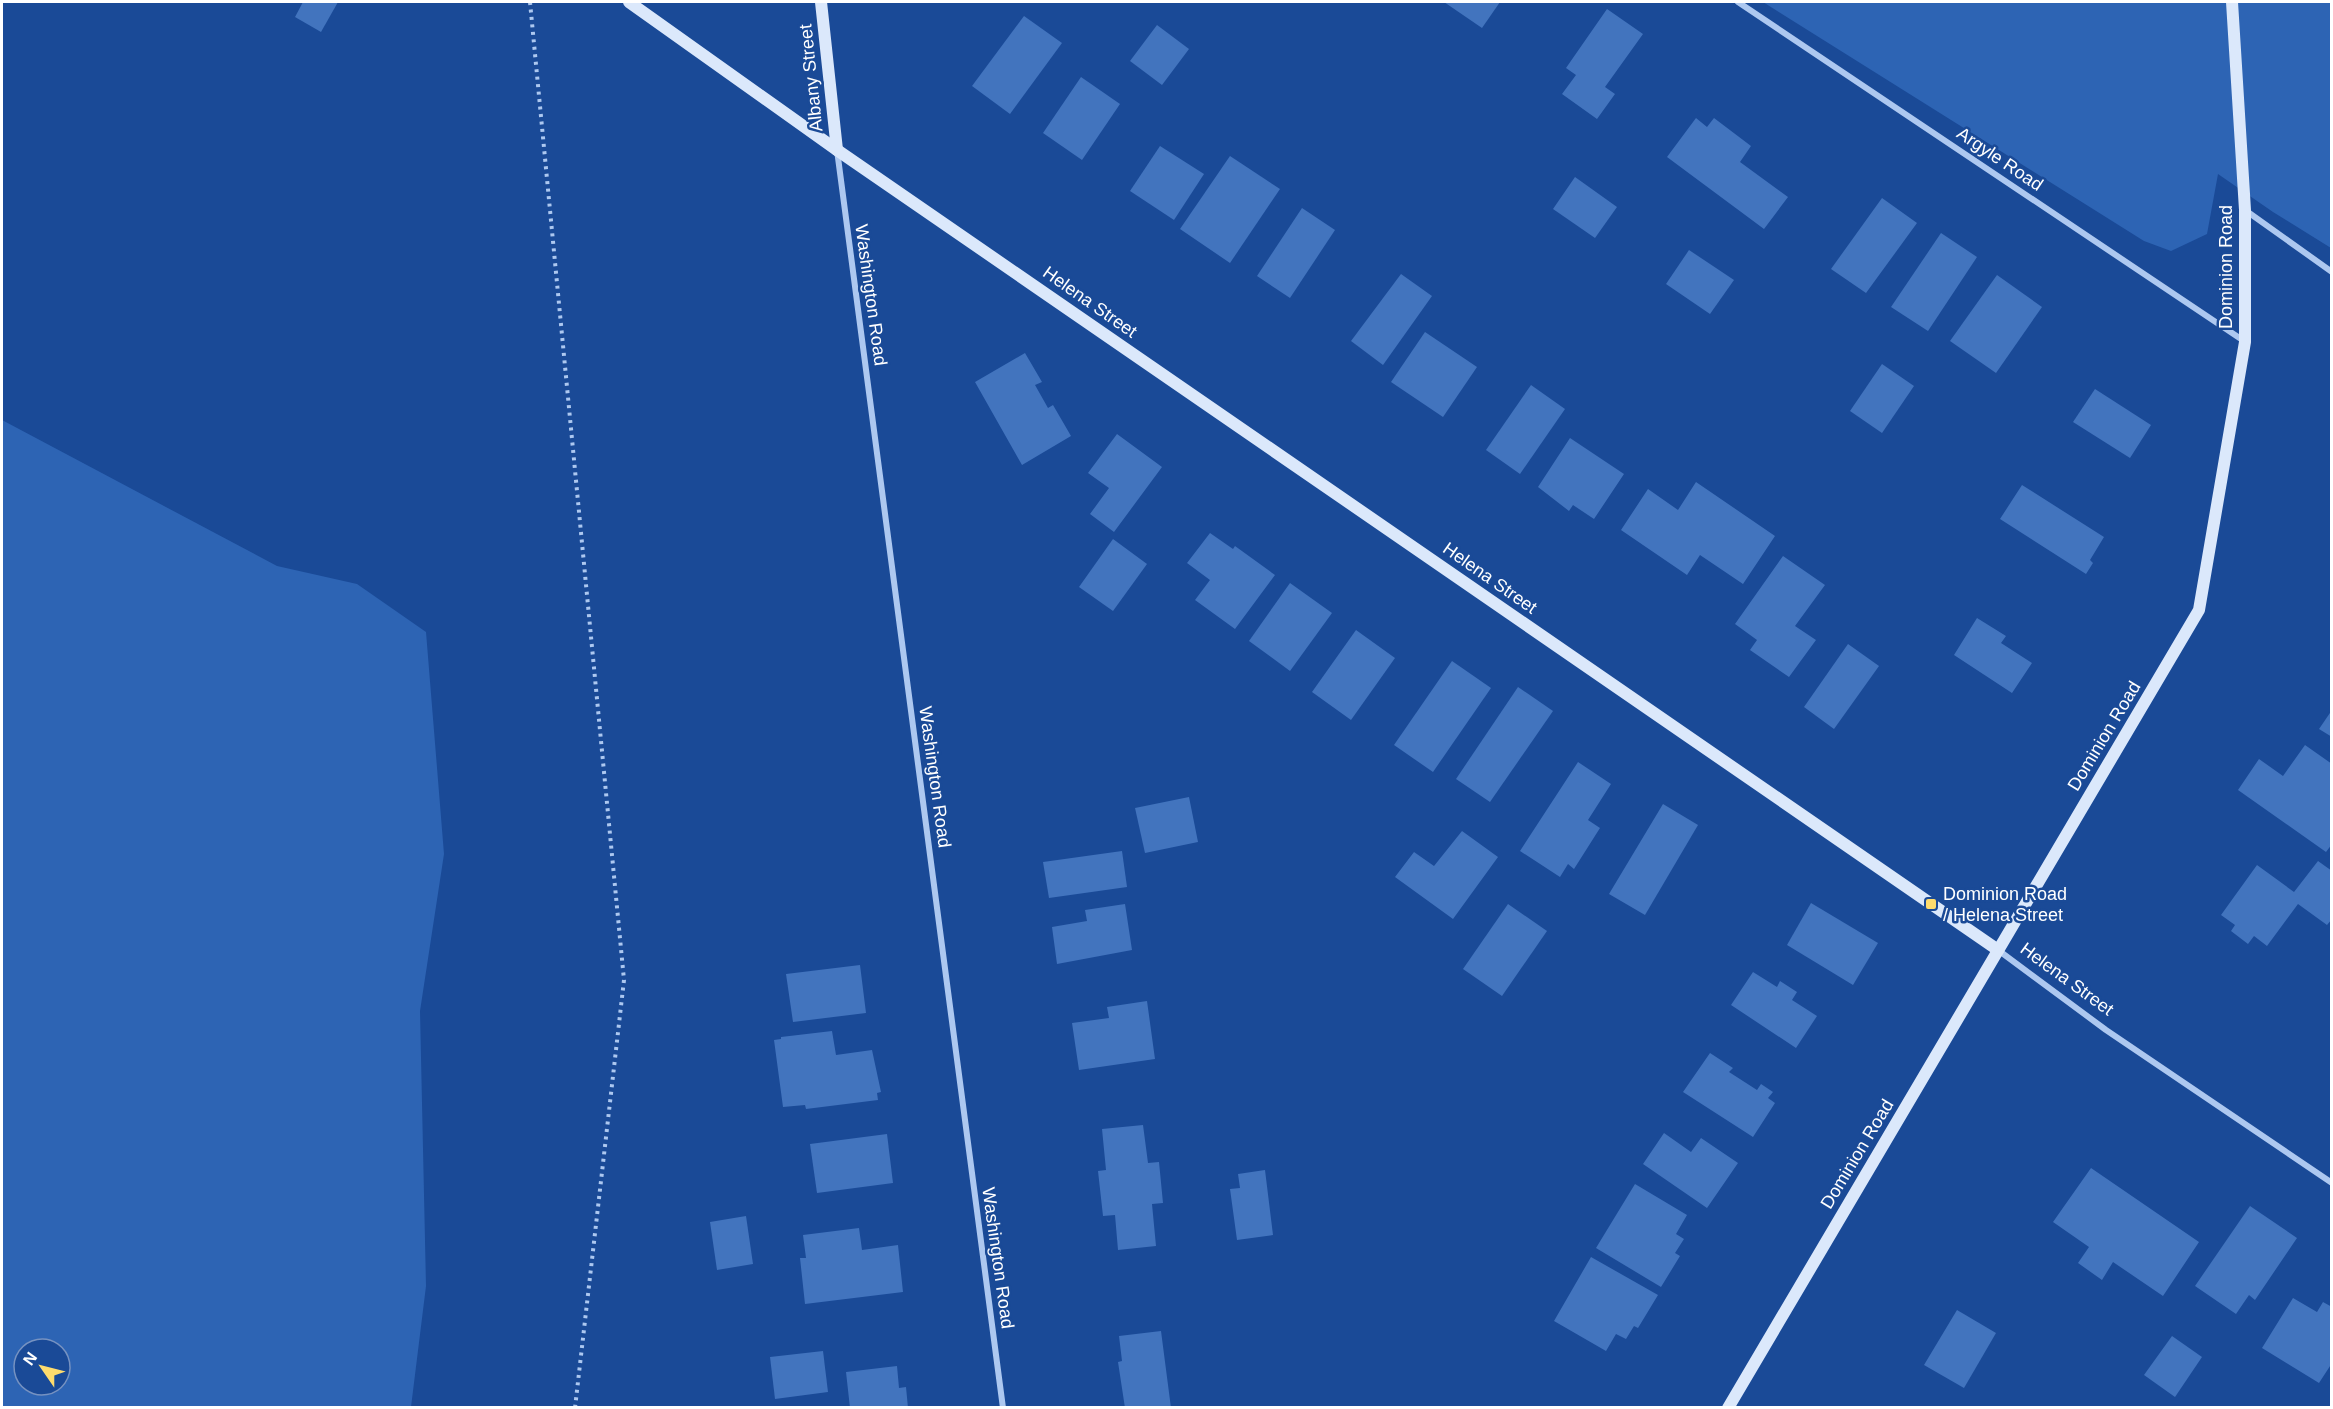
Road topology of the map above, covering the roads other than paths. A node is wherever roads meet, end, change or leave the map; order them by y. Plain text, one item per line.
1 (629, 2) edge
2 (820, 2) edge
3 (1738, 2) edge
4 (2232, 2) edge
5 (837, 150) junction
6 (2245, 210) junction
7 (2331, 273) edge
8 (2245, 342) junction
9 (1998, 950) junction
10 (2331, 1184) edge
11 (1003, 1407) edge
12 (1728, 1407) edge

1 - 5 main road, Helena Street
2 - 5 main road, Albany Street
3 - 8 street, Argyle Road
4 - 6 main road, Dominion Road
5 - 9 main road, Helena Street
5 - 11 street, Washington Road
6 - 7 street
6 - 8 main road, Dominion Road
8 - 9 main road, Dominion Road
9 - 10 street, Helena Street
9 - 12 main road, Dominion Road

